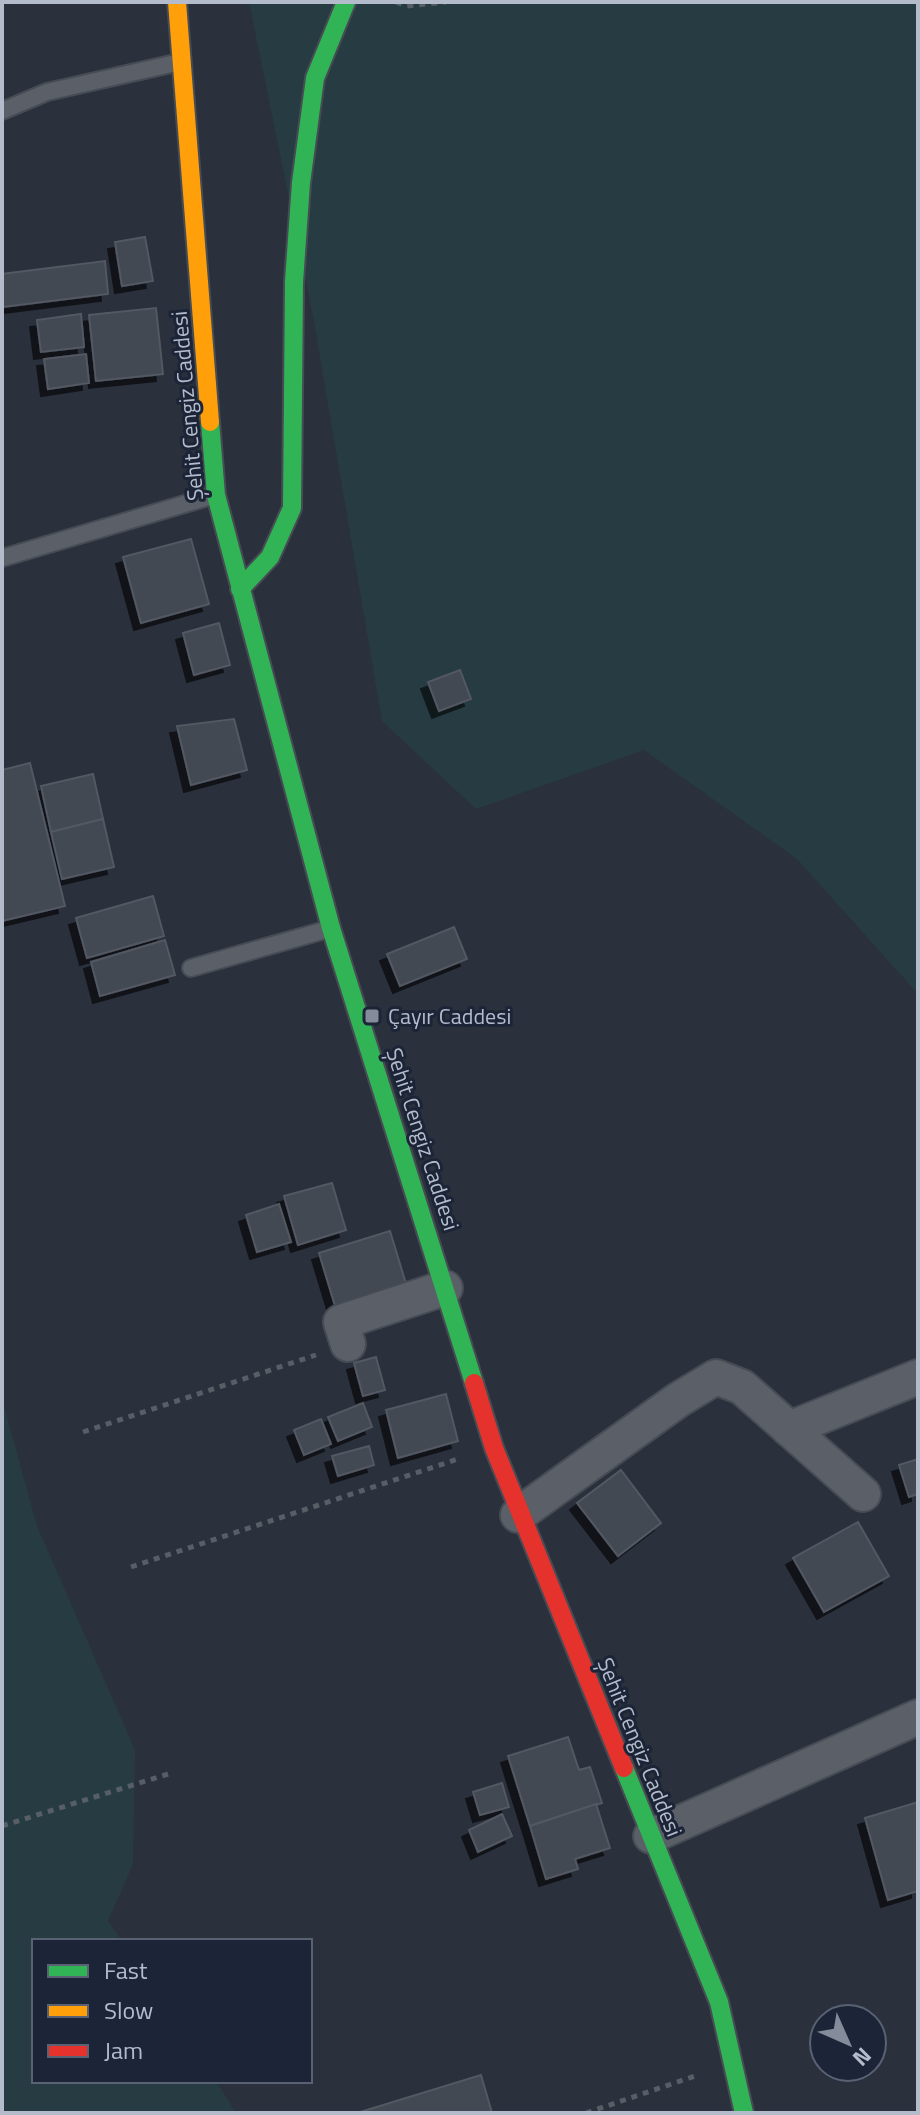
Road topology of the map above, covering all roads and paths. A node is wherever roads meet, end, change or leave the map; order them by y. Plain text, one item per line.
1 (177, 2) edge
2 (346, 2) edge
3 (396, 2) edge
4 (446, 2) edge
5 (182, 62) junction
6 (2, 111) edge
7 (216, 495) junction
8 (2, 558) edge
9 (240, 589) junction
10 (331, 928) junction
11 (191, 968) dead end
12 (445, 1288) junction
13 (348, 1344) joint
14 (918, 1377) edge
15 (789, 1429) junction
16 (83, 1432) dead end
17 (494, 1448) junction
18 (863, 1494) dead end
19 (518, 1515) junction
20 (131, 1567) dead end
21 (918, 1717) edge
22 (168, 1774) dead end
23 (2, 1826) edge
24 (651, 1836) junction
25 (733, 2062) junction
26 (586, 2113) edge
27 (744, 2113) edge

1 - 5 street, Şehit Cengiz Caddesi
2 - 9 street
3 - 4 path
5 - 6 lane
5 - 7 street, Şehit Cengiz Caddesi
7 - 8 lane
7 - 9 street, Şehit Cengiz Caddesi
9 - 10 street, Şehit Cengiz Caddesi
10 - 11 lane
10 - 12 street, Şehit Cengiz Caddesi
12 - 13 street
12 - 17 street, Şehit Cengiz Caddesi
13 - 16 path
14 - 15 street
15 - 18 street
15 - 19 street
17 - 19 street, Şehit Cengiz Caddesi
17 - 20 path
19 - 24 street, Şehit Cengiz Caddesi
21 - 24 street
22 - 23 path
24 - 25 street, Şehit Cengiz Caddesi
25 - 26 path
25 - 27 street, Şehit Cengiz Caddesi

